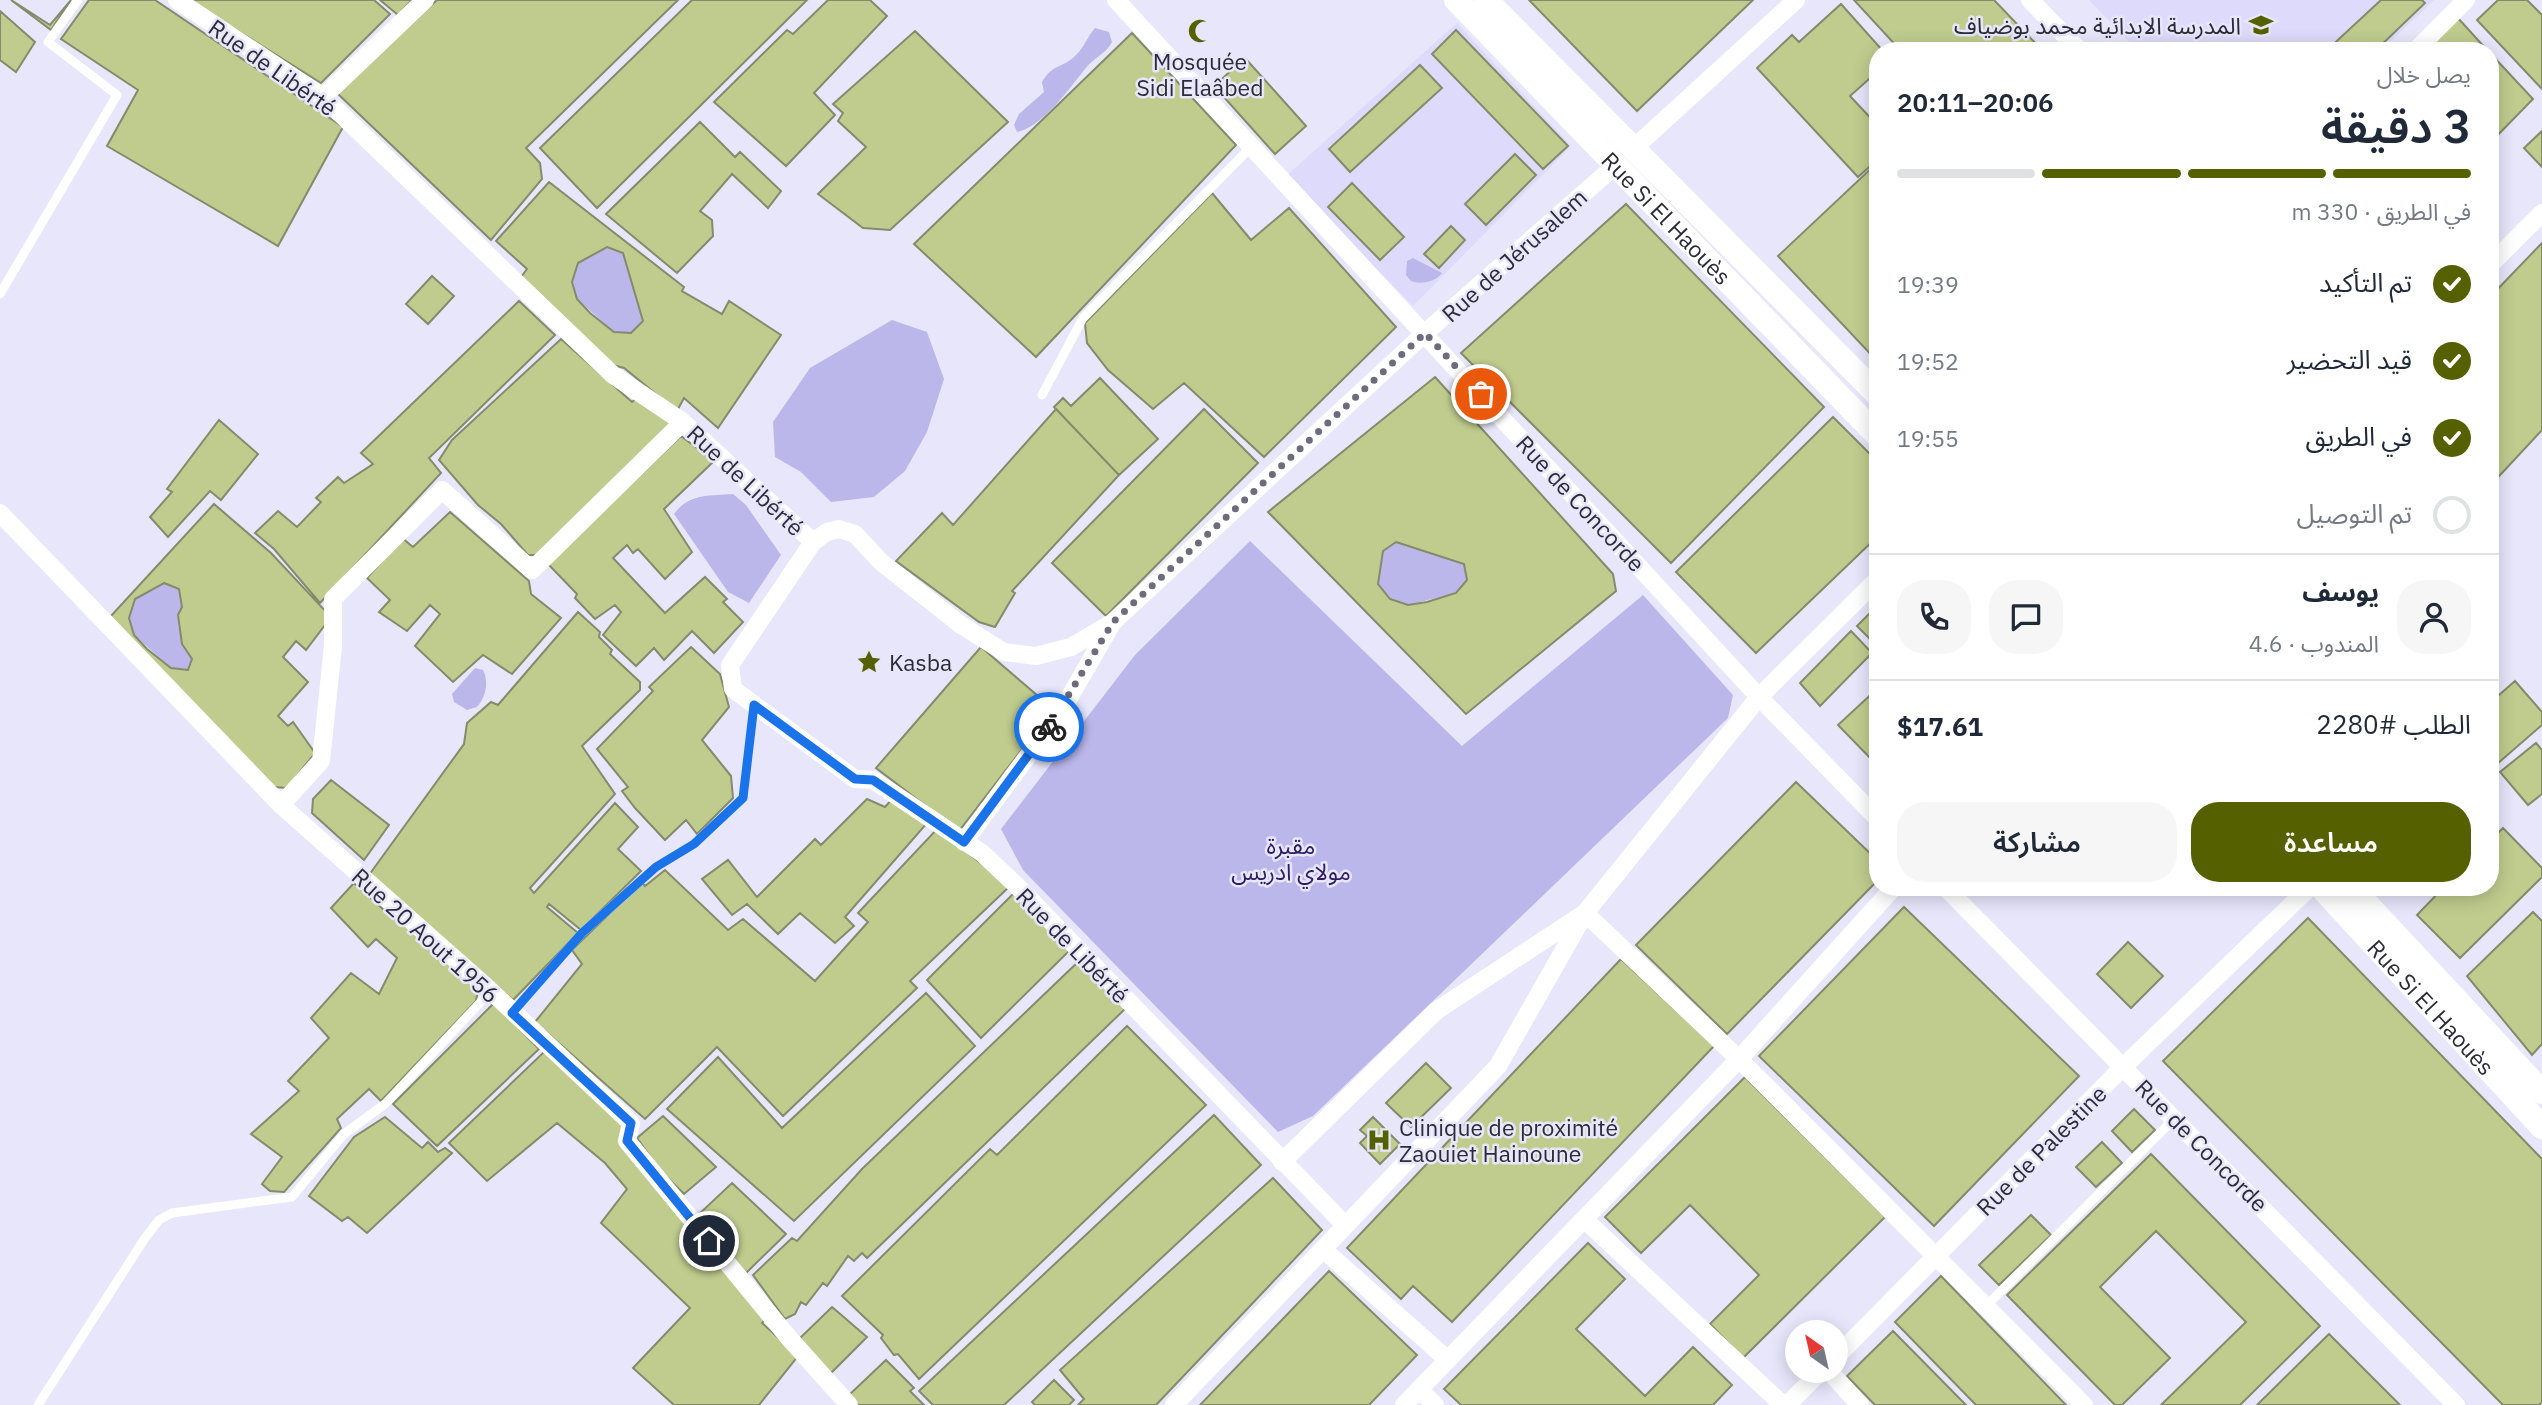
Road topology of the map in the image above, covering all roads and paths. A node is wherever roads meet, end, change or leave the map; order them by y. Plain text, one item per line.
1 (78, 0) edge
2 (177, 0) edge
3 (425, 0) edge
4 (1116, 0) edge
5 (1456, 0) edge
6 (1796, 0) edge
7 (2030, 0) edge
8 (2466, 0) edge
9 (1489, 1) edge
10 (2071, 42) edge
11 (2424, 42) edge
12 (323, 97) junction
13 (1250, 148) junction
14 (1626, 156) junction
15 (2542, 213) edge
16 (2499, 256) edge
17 (0, 294) edge
18 (1425, 333) junction
19 (1869, 386) edge
20 (1042, 395) dead end
21 (683, 422) junction
22 (1869, 426) edge
23 (0, 513) edge
24 (813, 541) junction
25 (1869, 588) edge
26 (1113, 622) junction
27 (1759, 697) junction
28 (754, 705) junction
29 (281, 805) junction
30 (1869, 810) edge
31 (964, 842) junction
32 (1886, 896) edge
33 (1954, 896) edge
34 (2301, 896) edge
35 (2329, 896) edge
36 (2359, 896) edge
37 (1585, 914) junction
38 (491, 991) junction
39 (512, 1013) junction
40 (1739, 1059) junction
41 (2124, 1066) junction
42 (2542, 1092) edge
43 (2175, 1117) junction
44 (2542, 1127) edge
45 (1282, 1162) junction
46 (1584, 1219) junction
47 (1345, 1225) junction
48 (1324, 1250) junction
49 (1935, 1257) junction
50 (1986, 1307) junction
51 (1848, 1345) edge
52 (1448, 1360) junction
53 (1808, 1383) edge
54 (1840, 1383) edge
55 (1419, 1389) junction
56 (38, 1405) edge
57 (849, 1405) edge
58 (1174, 1405) edge
59 (1404, 1405) edge
60 (1435, 1405) edge
61 (1785, 1405) edge
62 (1860, 1405) edge
63 (2084, 1405) edge
64 (2456, 1405) edge

1 - 17 lane
2 - 12 street, Rue de Libérté
3 - 12 street
4 - 13 street, Rue de Concorde
5 - 14 street, Rue Si El Haouès
6 - 14 street, Rue de Jérusalem
7 - 10 street
8 - 11 street
9 - 14 street, Rue Si El Haouès
12 - 21 street, Rue de Libérté
13 - 18 street, Rue de Concorde
13 - 20 lane
14 - 18 street, Rue de Jérusalem
14 - 19 street, Rue Si El Haouès
14 - 22 street, Rue Si El Haouès
15 - 16 street
18 - 26 street, Rue de Jérusalem
18 - 27 street, Rue de Concorde
21 - 24 street, Rue de Libérté
21 - 29 street
23 - 29 street, Rue 20 Aout 1956
24 - 26 street
24 - 28 street, Rue de Libérté
25 - 27 street
26 - 31 street, Rue de Jérusalem
27 - 30 street, Rue de Concorde
27 - 37 street
28 - 31 street, Rue de Libérté
28 - 39 lane
29 - 38 street, Rue 20 Aout 1956
31 - 45 street, Rue de Libérté
32 - 40 street
33 - 41 street, Rue de Concorde
34 - 41 street, Rue de Palestine
35 - 44 street, Rue Si El Haouès
36 - 42 street, Rue Si El Haouès
37 - 40 street
37 - 45 street
37 - 47 street
38 - 39 street, Rue 20 Aout 1956
38 - 56 lane
39 - 57 street, Rue 20 Aout 1956
40 - 46 street
40 - 49 street
41 - 43 street, Rue de Concorde
41 - 49 street, Rue de Palestine
43 - 50 lane
43 - 64 street, Rue de Concorde
45 - 47 street, Rue de Libérté
46 - 52 street
46 - 61 street
47 - 48 street
48 - 52 street
48 - 58 street
49 - 50 street
49 - 51 street, Rue de Palestine
50 - 63 street
52 - 55 street
53 - 61 street
54 - 62 street
55 - 59 street
55 - 60 street

